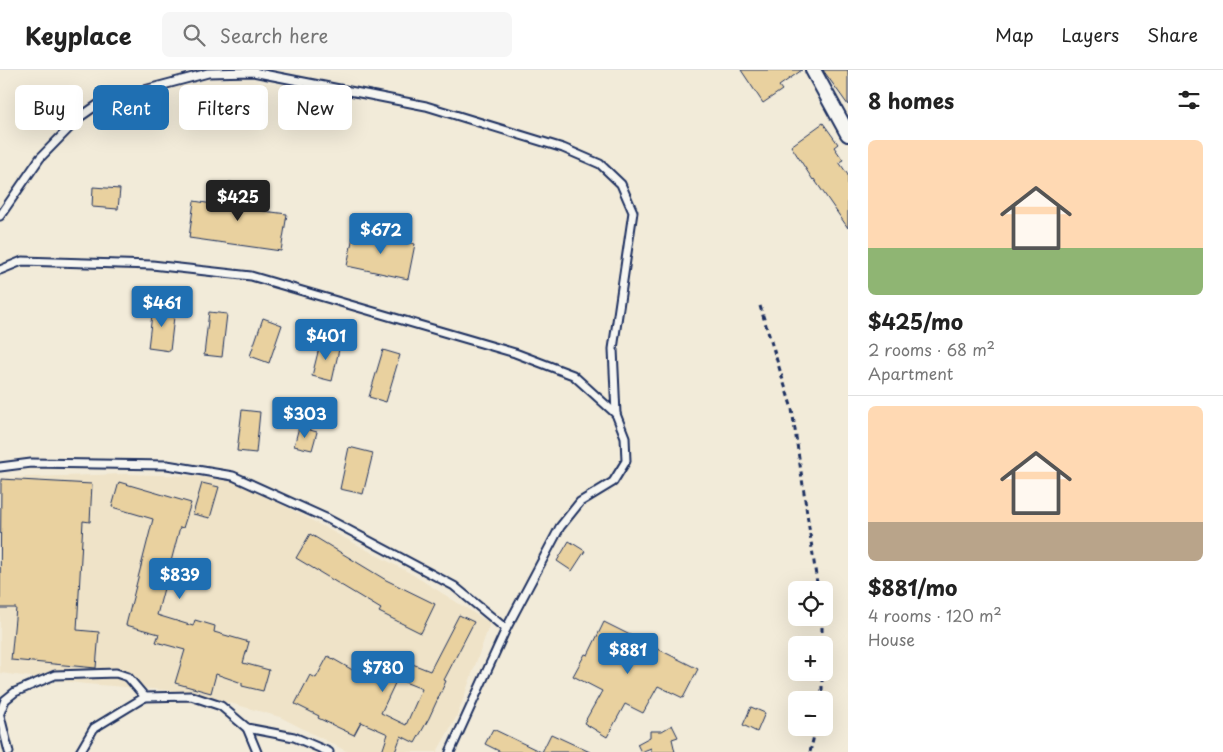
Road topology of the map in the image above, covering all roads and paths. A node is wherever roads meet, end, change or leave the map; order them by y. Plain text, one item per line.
1 (813, 70) edge
2 (848, 134) edge
3 (0, 216) edge
4 (0, 270) edge
5 (760, 306) dead end
6 (616, 414) junction
7 (0, 467) edge
8 (817, 581) edge
9 (506, 629) junction
10 (145, 698) junction
11 (0, 714) edge
12 (247, 728) junction
13 (814, 736) edge
14 (9, 752) edge
15 (80, 752) edge
16 (257, 752) edge
17 (329, 752) edge
18 (450, 752) edge
19 (810, 752) edge

1 - 2 street
3 - 6 lane
4 - 6 lane
5 - 8 path
6 - 9 lane
7 - 9 lane
9 - 18 lane
10 - 11 lane
10 - 12 lane
10 - 15 lane
11 - 14 lane
12 - 16 lane
12 - 17 lane
13 - 19 path

